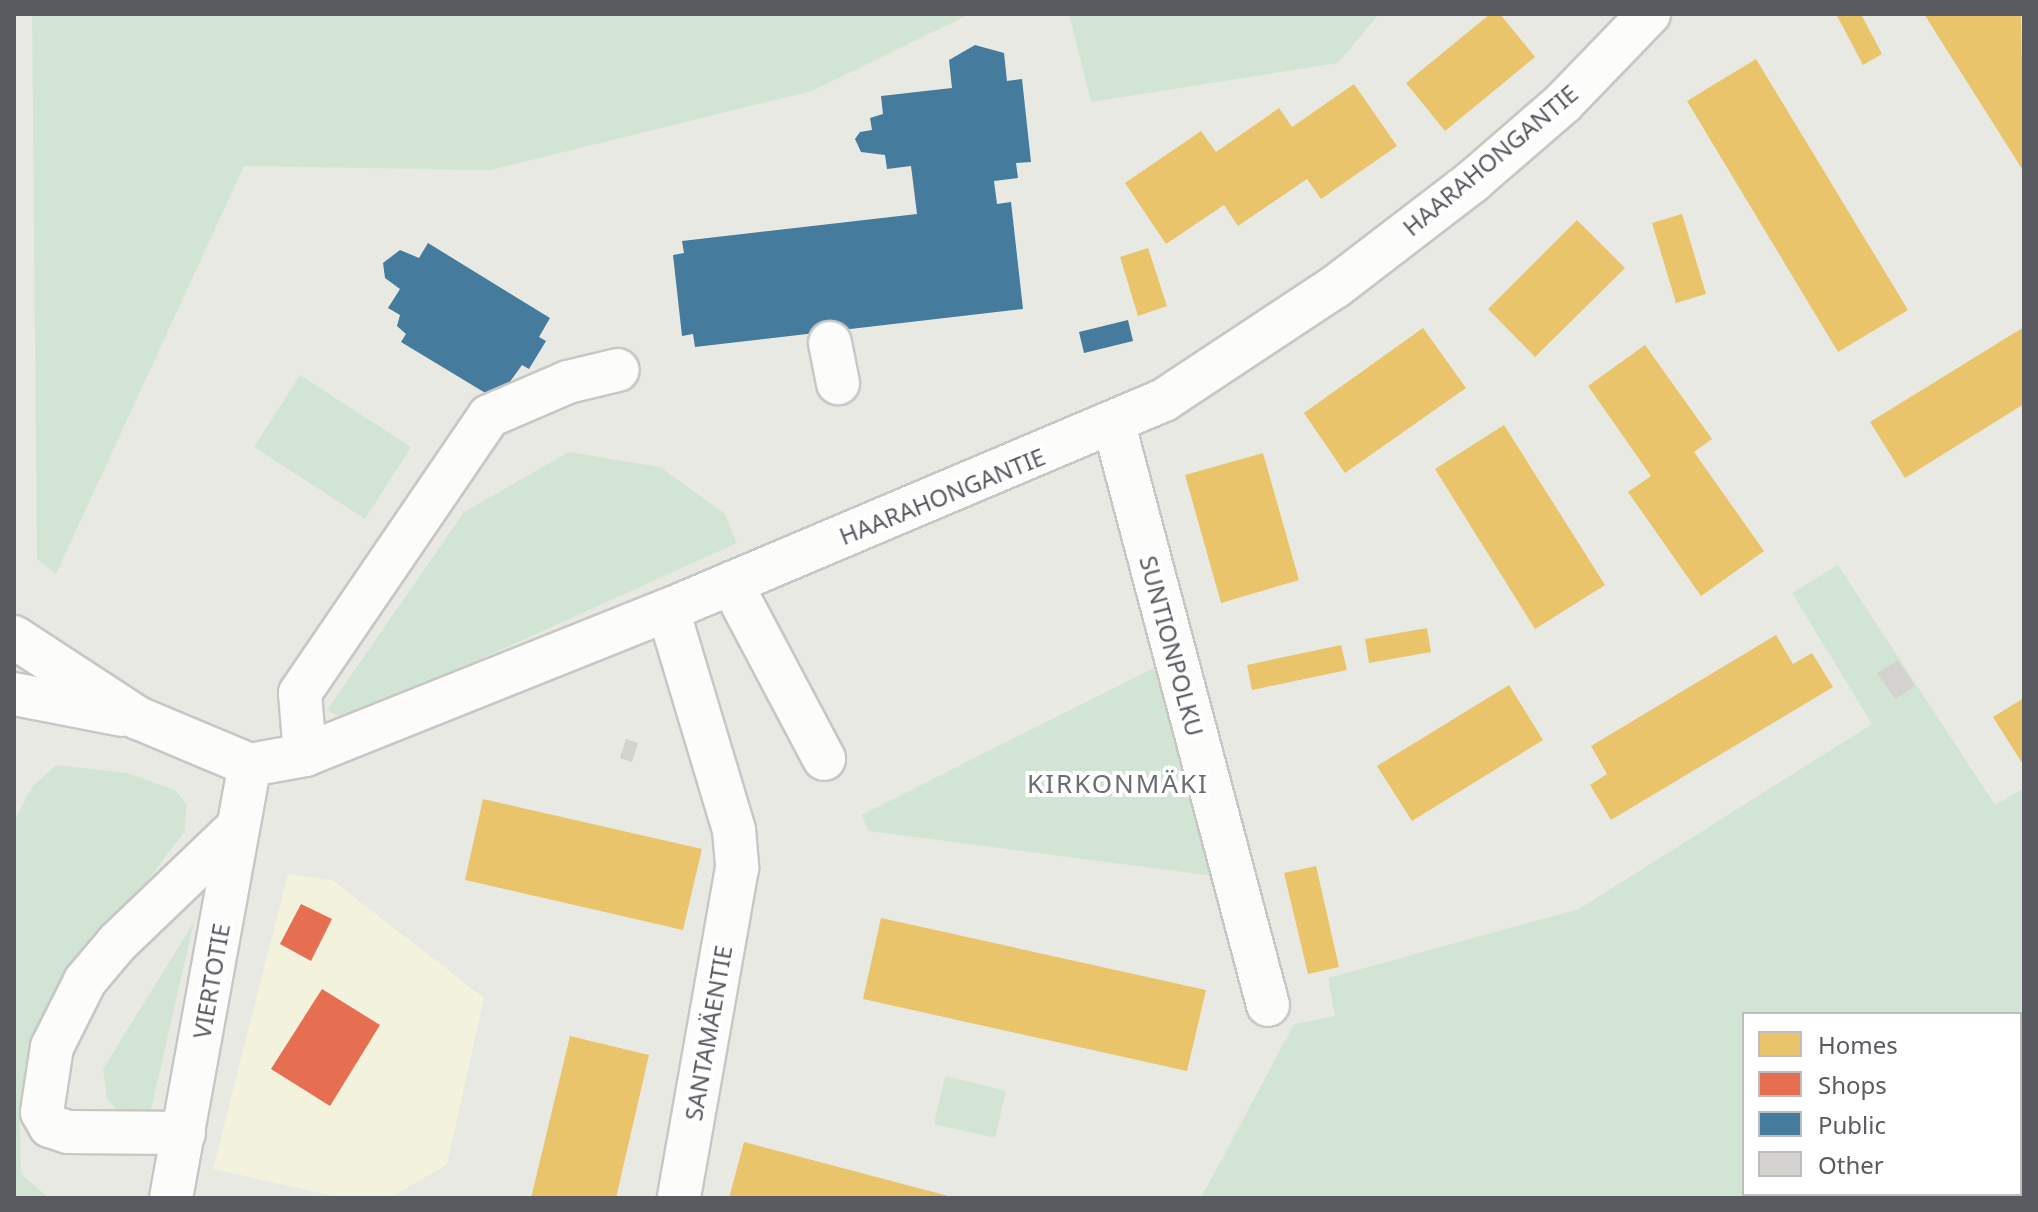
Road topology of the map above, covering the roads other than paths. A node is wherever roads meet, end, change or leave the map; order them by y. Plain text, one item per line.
1 (1649, 14) edge
2 (618, 370) dead end
3 (1114, 425) junction
4 (731, 583) junction
5 (668, 610) junction
6 (14, 637) edge
7 (14, 694) edge
8 (138, 718) junction
9 (305, 755) junction
10 (824, 759) dead end
11 (250, 765) junction
12 (237, 828) junction
13 (1268, 1005) dead end
14 (184, 1133) junction
15 (171, 1198) edge
16 (679, 1198) edge

1 - 3 street, HAARAHONGANTIE
2 - 9 street
3 - 4 street, HAARAHONGANTIE
3 - 13 street, SUNTIONPOLKU
4 - 5 street, HAARAHONGANTIE
4 - 10 street
5 - 9 street, HAARAHONGANTIE
5 - 16 street, SANTAMÄENTIE
6 - 8 street
7 - 8 street
8 - 11 street
9 - 11 street, HAARAHONGANTIE
11 - 12 street, VIERTOTIE
12 - 14 street, VIERTOTIE
12 - 14 street
14 - 15 street, VIERTOTIE

